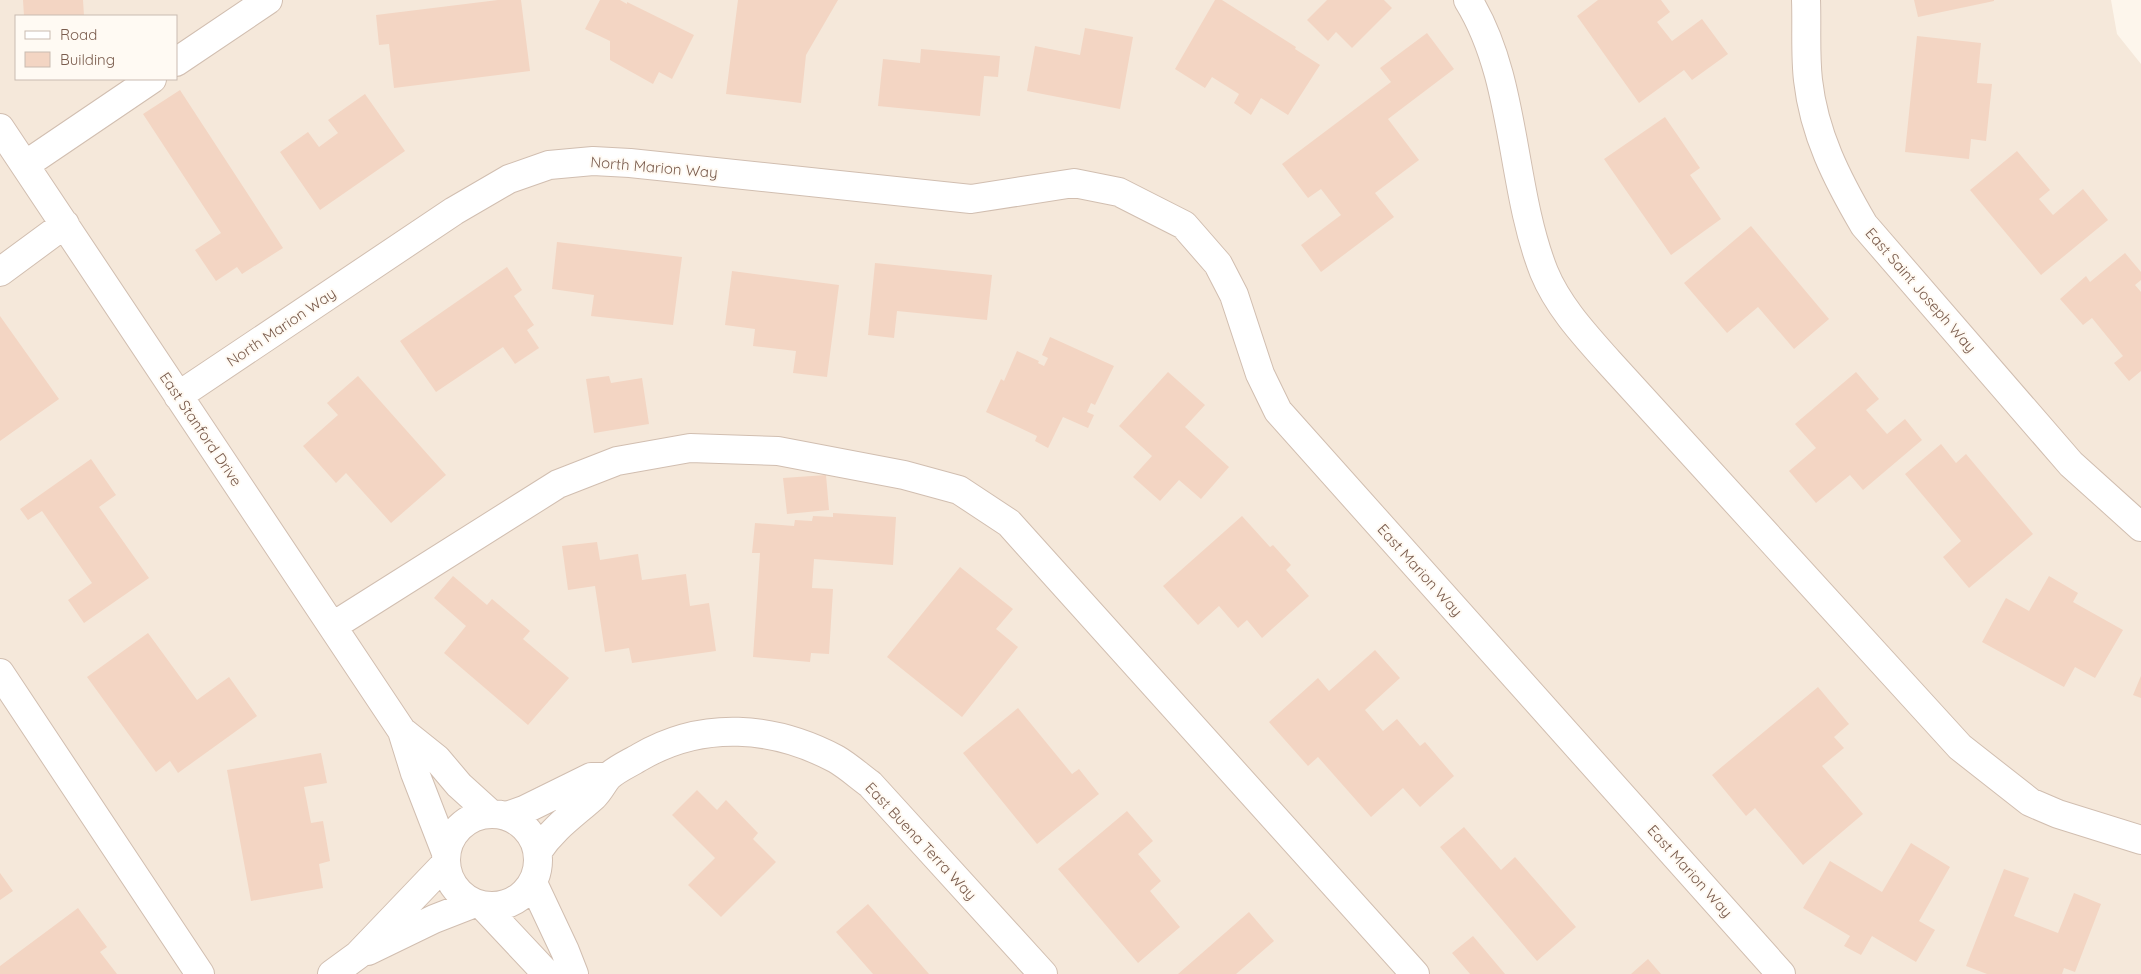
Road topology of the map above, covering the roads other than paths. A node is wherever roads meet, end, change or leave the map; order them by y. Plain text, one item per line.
1 (268, 0) edge
2 (1468, 0) edge
3 (1806, 0) edge
4 (178, 61) edge
5 (151, 80) edge
6 (0, 128) edge
7 (25, 165) junction
8 (1074, 183) joint
9 (65, 224) junction
10 (0, 272) edge
11 (178, 396) junction
12 (2141, 526) edge
13 (333, 626) junction
14 (0, 673) edge
15 (402, 731) junction
16 (608, 777) junction
17 (499, 815) junction
18 (2141, 840) edge
19 (538, 851) junction
20 (446, 858) junction
21 (533, 883) junction
22 (479, 905) junction
23 (358, 955) junction
24 (200, 974) edge
25 (332, 974) edge
26 (547, 974) edge
27 (574, 974) edge
28 (1043, 974) edge
29 (1415, 974) edge
30 (1781, 974) edge

1 - 4 street
2 - 18 street
3 - 12 street, East Saint Joseph Way
5 - 7 street
6 - 7 street, East Stanford Drive
7 - 9 street, East Stanford Drive
8 - 11 street, North Marion Way
8 - 30 street, East Marion Way
9 - 10 street
9 - 11 street, East Stanford Drive
11 - 13 street, East Stanford Drive
13 - 15 street, East Stanford Drive
13 - 29 street
14 - 24 street
15 - 17 street, East Stanford Drive
15 - 20 street, East Stanford Drive
16 - 17 street
16 - 19 street
16 - 28 street, East Buena Terra Way
17 - 19 street, East Stanford Drive
17 - 20 street
19 - 21 street
20 - 22 street, East Stanford Drive
20 - 23 street
21 - 22 street
21 - 27 street
22 - 23 street
22 - 26 street, East Stanford Drive
23 - 25 street

